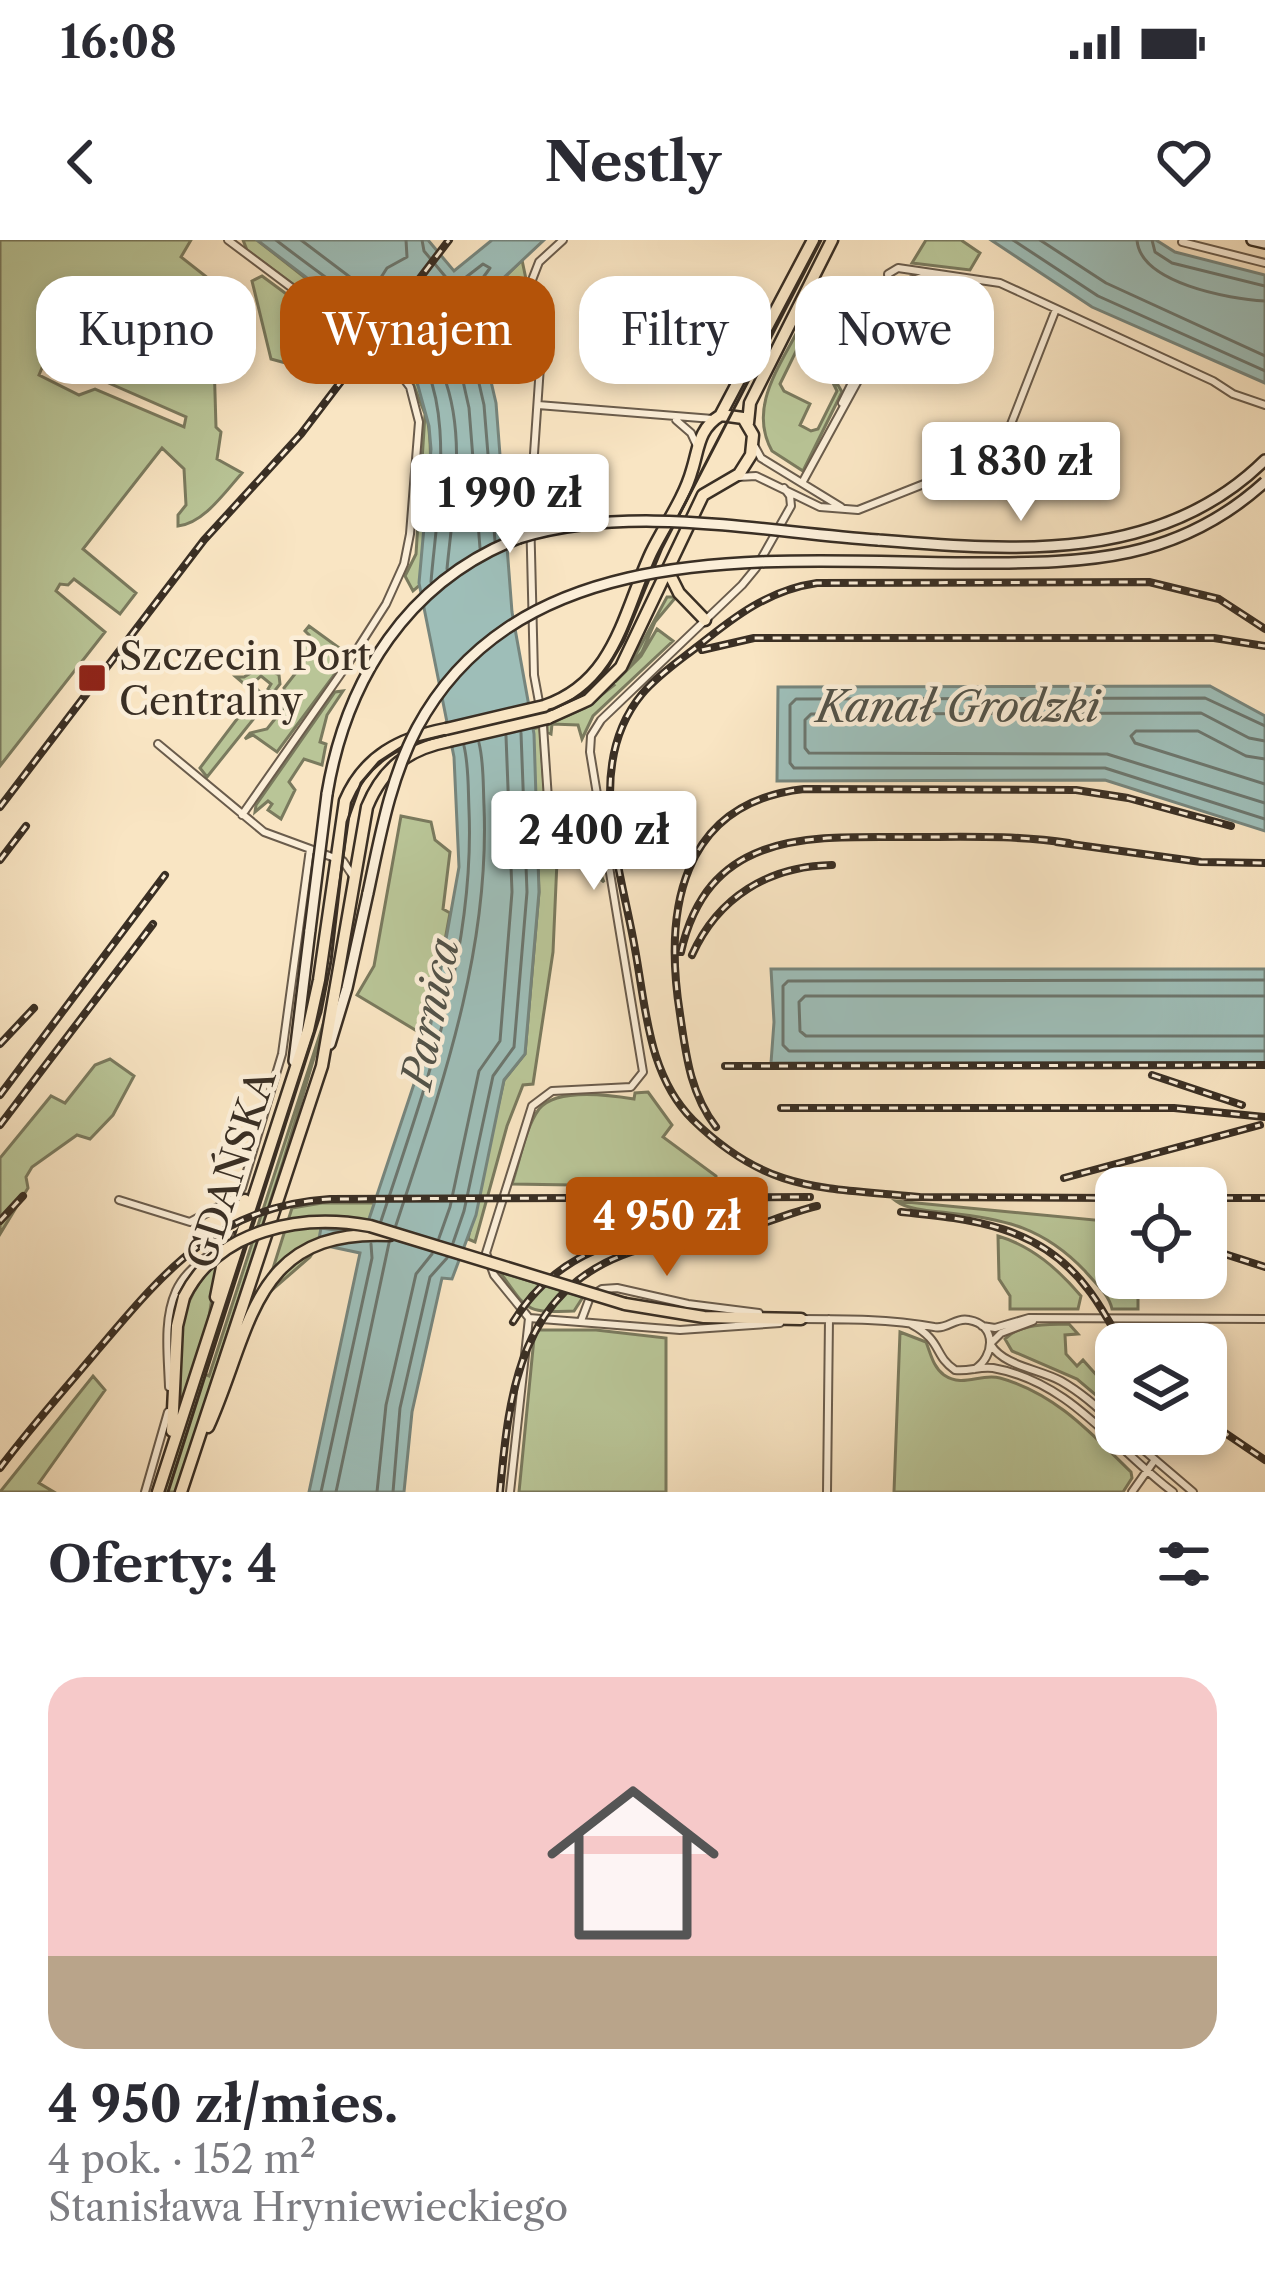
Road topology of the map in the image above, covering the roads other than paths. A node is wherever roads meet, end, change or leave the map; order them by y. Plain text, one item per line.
1 (228, 240) edge
2 (563, 240) edge
3 (832, 240) edge
4 (1252, 240) edge
5 (810, 242) edge
6 (1182, 242) edge
7 (1265, 244) edge
8 (1265, 262) edge
9 (905, 271) junction
10 (936, 274) junction
11 (814, 276) edge
12 (888, 276) edge
13 (905, 276) edge
14 (931, 276) edge
15 (1056, 309) junction
16 (795, 314) edge
17 (849, 384) edge
18 (855, 384) edge
19 (1262, 404) edge
20 (538, 405) junction
21 (842, 406) junction
22 (717, 417) junction
23 (673, 418) junction
24 (748, 423) junction
25 (754, 440) junction
26 (697, 446) junction
27 (1005, 452) junction
28 (1265, 460) edge
29 (694, 464) junction
30 (735, 478) junction
31 (1265, 482) edge
32 (802, 483) junction
33 (719, 485) junction
34 (1092, 487) dead end
35 (784, 488) junction
36 (853, 510) junction
37 (668, 568) junction
38 (679, 592) junction
39 (649, 611) junction
40 (705, 620) junction
41 (544, 713) junction
42 (448, 735) junction
43 (158, 744) dead end
44 (242, 815) junction
45 (357, 848) junction
46 (607, 848) junction
47 (310, 849) junction
48 (335, 858) junction
49 (354, 879) junction
50 (322, 1066) junction
51 (285, 1101) junction
52 (262, 1165) junction
53 (119, 1200) dead end
54 (230, 1200) junction
55 (233, 1226) junction
56 (404, 1237) junction
57 (227, 1242) junction
58 (214, 1318) junction
59 (529, 1318) junction
60 (801, 1319) junction
61 (829, 1319) junction
62 (1045, 1319) junction
63 (1265, 1319) edge
64 (581, 1321) junction
65 (904, 1321) junction
66 (948, 1325) junction
67 (981, 1325) junction
68 (991, 1345) junction
69 (939, 1348) junction
70 (975, 1370) junction
71 (1095, 1408) edge
72 (1148, 1455) edge
73 (1154, 1461) junction
74 (189, 1468) junction
75 (1147, 1472) junction
76 (160, 1486) edge
77 (145, 1492) edge
78 (181, 1492) edge
79 (510, 1492) edge
80 (826, 1492) edge
81 (1132, 1492) edge
82 (1172, 1492) edge
83 (1193, 1492) edge

1 - 44 street
2 - 20 street
3 - 11 main road
4 - 7 main road
5 - 22 main road
6 - 8 street
9 - 10 street
9 - 12 street
9 - 13 street
10 - 14 street
10 - 15 street
15 - 19 street
15 - 27 street
16 - 24 main road
17 - 21 street
18 - 21 street
20 - 23 street
20 - 41 street
21 - 32 street
22 - 23 street
22 - 24 main road
22 - 26 main road
23 - 26 street
24 - 25 main road
25 - 30 main road
25 - 32 street
26 - 29 main road
27 - 34 street
27 - 36 street
28 - 51 main road, bridge
29 - 33 main road
29 - 41 main road
30 - 33 main road
30 - 35 street
31 - 50 main road, bridge
32 - 36 street
33 - 37 main road
35 - 36 street
35 - 40 street
37 - 38 main road
37 - 39 main road
38 - 39 main road
38 - 40 main road
39 - 41 main road
40 - 46 street
41 - 42 main road, bridge
41 - 46 street
42 - 45 main road, GDAŃSKA
42 - 48 main road, GDAŃSKA
43 - 44 street
44 - 47 street
45 - 48 street
45 - 49 main road, GDAŃSKA
46 - 59 street
47 - 48 street
47 - 54 street, GDAŃSKA
48 - 49 street
48 - 51 main road, GDAŃSKA
49 - 50 main road, GDAŃSKA
50 - 74 main road, GDAŃSKA
51 - 52 main road, GDAŃSKA
52 - 55 main road
52 - 58 main road, GDAŃSKA
53 - 54 street
54 - 55 street, GDAŃSKA
55 - 57 street, GDAŃSKA
56 - 60 main road, bridge
56 - 74 main road
56 - 76 main road, bridge
57 - 58 main road
57 - 77 street
58 - 76 main road, GDAŃSKA
59 - 64 street
59 - 79 street
60 - 61 street
60 - 64 street
60 - 64 street
61 - 65 street
61 - 80 street
62 - 63 street
62 - 67 street
62 - 68 street
65 - 66 street
65 - 69 street
66 - 67 street
66 - 69 street
67 - 68 street
68 - 70 street
68 - 71 street
69 - 70 street
70 - 75 street
72 - 73 street
73 - 75 street
73 - 83 street
74 - 78 main road, GDAŃSKA
75 - 81 street
75 - 82 street

